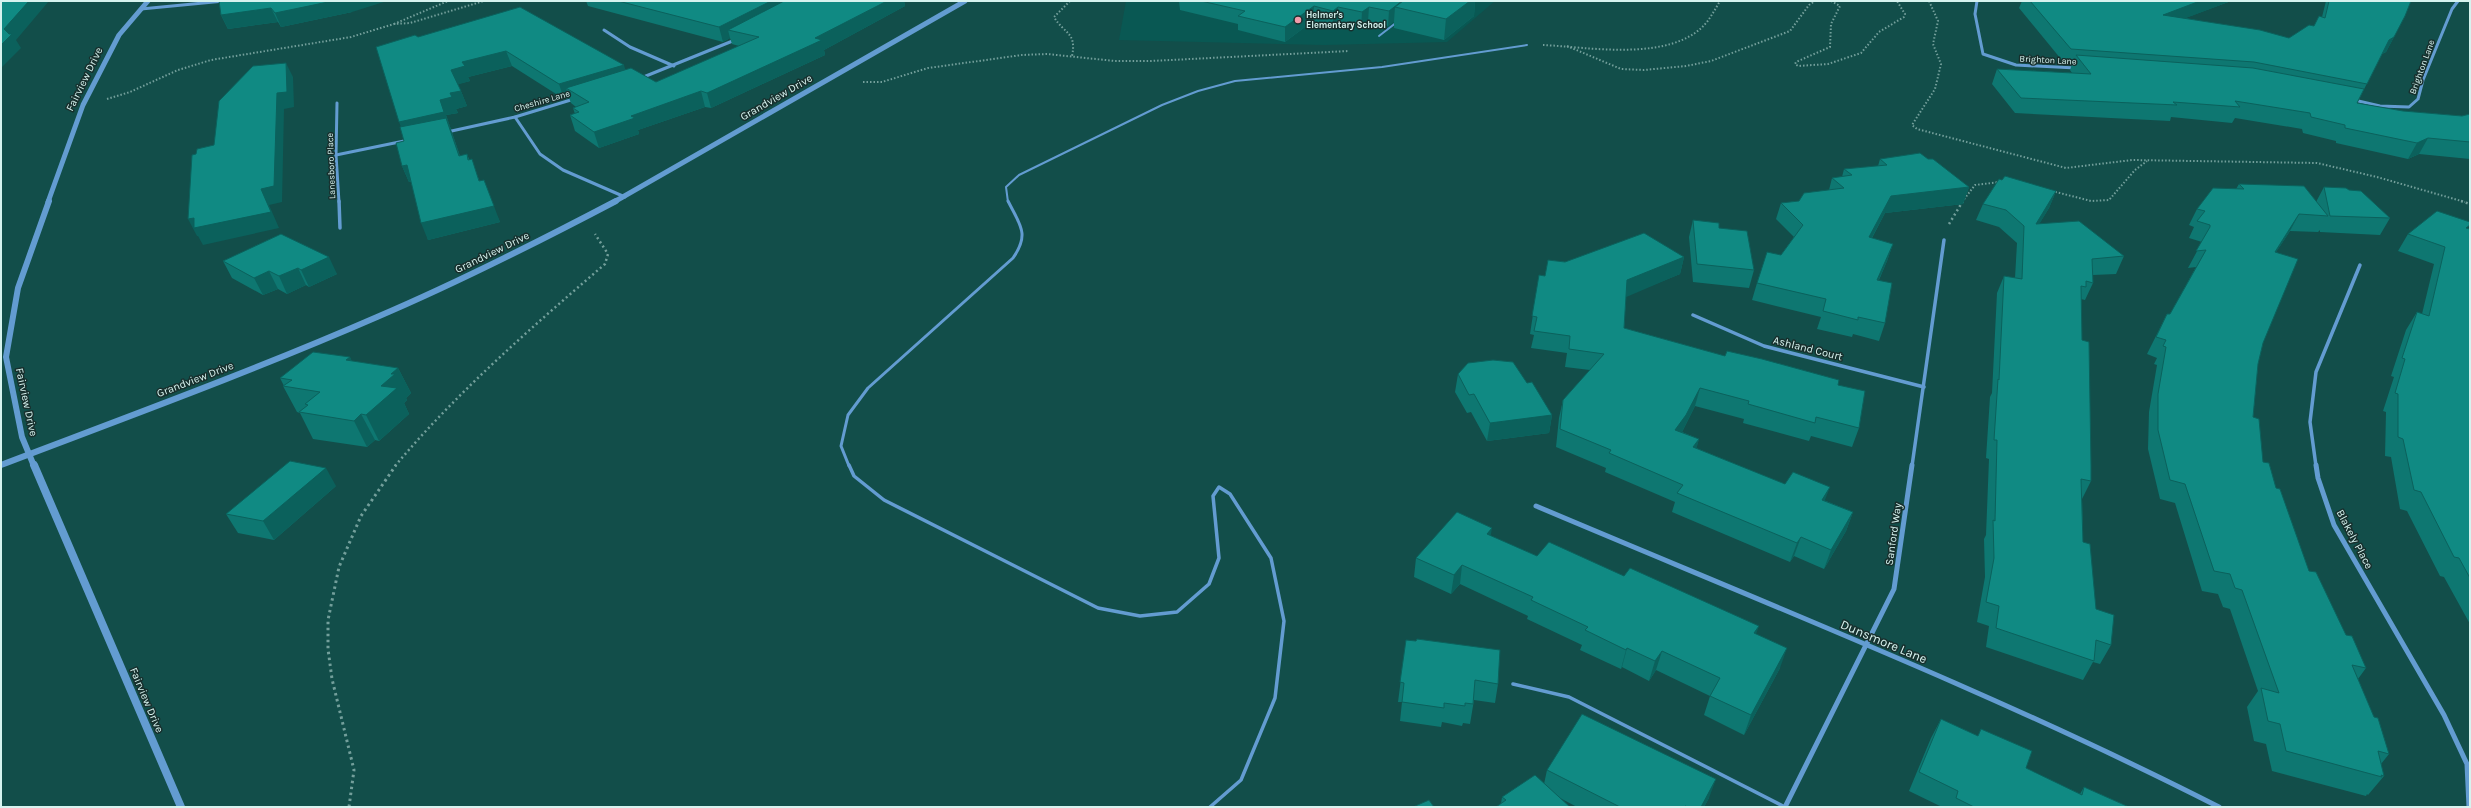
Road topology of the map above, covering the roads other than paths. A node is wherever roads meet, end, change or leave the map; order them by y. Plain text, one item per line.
1 (148, 1) edge
2 (224, 1) edge
3 (965, 1) edge
4 (1977, 1) edge
5 (2458, 1) edge
6 (141, 9) junction
7 (1401, 19) edge
8 (604, 30) dead end
9 (1379, 36) dead end
10 (737, 39) edge
11 (1527, 45) road end
12 (674, 66) junction
13 (2077, 68) edge
14 (638, 79) edge
15 (580, 97) edge
16 (2350, 99) edge
17 (337, 103) dead end
18 (515, 117) junction
19 (445, 132) edge
20 (414, 139) edge
21 (336, 155) junction
22 (625, 197) junction
23 (340, 228) dead end
24 (1944, 240) road end
25 (2360, 265) dead end
26 (1693, 315) dead end
27 (1924, 387) junction
28 (30, 455) junction
29 (1, 465) edge
30 (1536, 506) dead end
31 (1865, 645) junction
32 (1513, 684) dead end
33 (181, 807) edge
34 (1210, 807) edge
35 (1785, 807) edge
36 (2219, 807) edge
37 (2469, 807) edge

1 - 6 street, Fairview Drive
2 - 6 street
3 - 22 street, Grandview Drive
4 - 13 street, Brighton Lane
5 - 16 street, Brighton Lane
6 - 28 street, Fairview Drive
7 - 9 lane
8 - 12 street
10 - 12 street
11 - 34 lane
12 - 14 street
15 - 18 street, Cheshire Lane
17 - 21 street, Lanesboro Place
18 - 19 street, Cheshire Lane
18 - 22 street
20 - 21 street
21 - 23 street, Lanesboro Place
22 - 28 street, Grandview Drive
24 - 27 street, Sanford Way
25 - 37 street, Blakely Place
26 - 27 street, Ashland Court
27 - 31 street, Sanford Way
28 - 29 street, Grandview Drive
28 - 33 street, Fairview Drive
30 - 31 street, Dunsmore Lane
31 - 35 street, Sanford Way
31 - 36 street, Dunsmore Lane
32 - 35 lane

